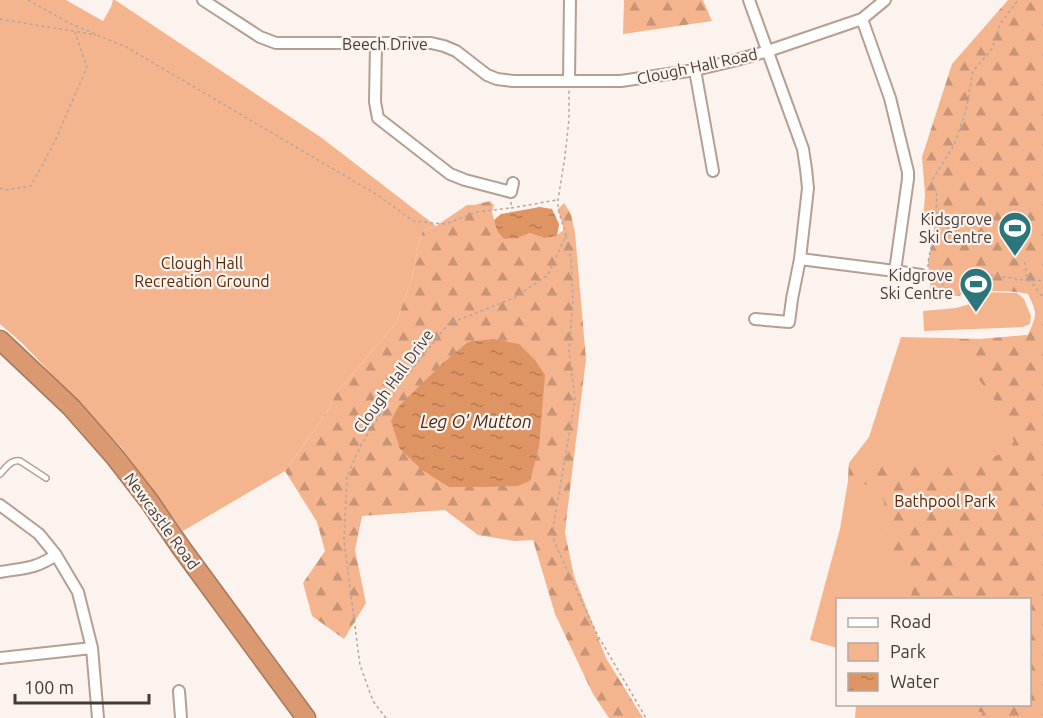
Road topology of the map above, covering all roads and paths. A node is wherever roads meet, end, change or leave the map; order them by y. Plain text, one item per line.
1 (28, 0) edge
2 (203, 0) edge
3 (570, 0) edge
4 (749, 0) edge
5 (885, 0) edge
6 (1018, 0) edge
7 (0, 18) edge
8 (862, 19) junction
9 (75, 32) junction
10 (100, 36) junction
11 (376, 44) junction
12 (768, 51) junction
13 (695, 70) junction
14 (569, 80) junction
15 (713, 171) dead end
16 (512, 187) joint
17 (0, 188) edge
18 (558, 200) junction
19 (511, 208) junction
20 (566, 236) junction
21 (800, 259) junction
22 (1025, 262) dead end
23 (894, 271) junction
24 (925, 276) junction
25 (1043, 280) edge
26 (1030, 281) junction
27 (1043, 298) edge
28 (755, 319) dead end
29 (0, 340) edge
30 (0, 474) edge
31 (46, 478) dead end
32 (0, 505) edge
33 (56, 555) junction
34 (0, 572) edge
35 (92, 648) junction
36 (0, 658) edge
37 (179, 691) dead end
38 (98, 718) edge
39 (181, 718) edge
40 (306, 718) edge
41 (386, 718) edge
42 (646, 718) edge

1 - 10 path
2 - 11 street, Beech Drive
3 - 14 street
4 - 12 street
5 - 8 street, Clough Hall Road
6 - 24 path
7 - 9 path
8 - 12 street, Clough Hall Road
8 - 23 street
9 - 10 path
9 - 17 path
10 - 19 path
11 - 14 street, Beech Drive
11 - 16 street
12 - 13 street, Clough Hall Road
12 - 21 street
13 - 14 street, Clough Hall Road
13 - 15 street
14 - 18 path
16 - 19 path
18 - 19 path
18 - 20 path
20 - 41 path, Clough Hall Drive
20 - 42 path
21 - 23 street
21 - 28 street
22 - 26 path
23 - 24 street
24 - 26 path
25 - 26 path
26 - 27 path
29 - 40 highway, Newcastle Road
30 - 31 lane
32 - 33 street
33 - 34 street
33 - 35 street
35 - 36 street
35 - 38 street
37 - 39 street

